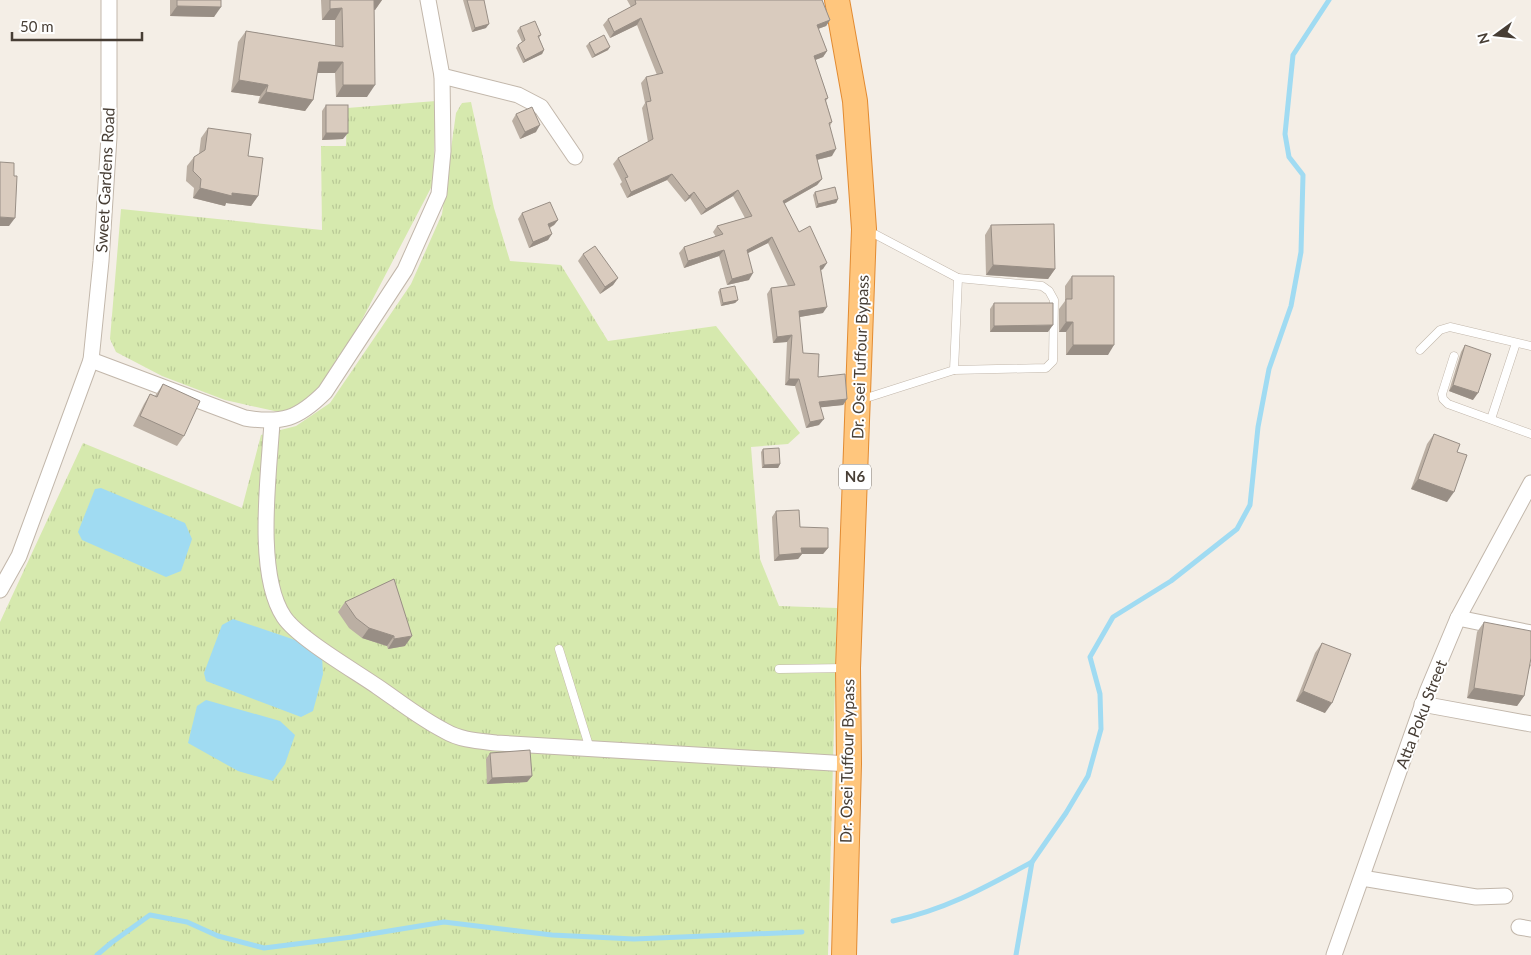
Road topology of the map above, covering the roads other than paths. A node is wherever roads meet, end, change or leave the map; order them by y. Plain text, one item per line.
1 (109, 0) edge
2 (428, 0) edge
3 (837, 0) edge
4 (442, 76) junction
5 (575, 156) dead end
6 (864, 229) junction
7 (958, 278) junction
8 (1516, 342) junction
9 (1531, 346) edge
10 (1420, 350) dead end
11 (1454, 356) dead end
12 (92, 360) junction
13 (954, 370) junction
14 (858, 400) junction
15 (1491, 419) junction
16 (272, 422) junction
17 (1531, 434) edge
18 (1531, 483) edge
19 (0, 590) edge
20 (1458, 618) junction
21 (1531, 633) edge
22 (560, 649) dead end
23 (848, 668) junction
24 (779, 669) dead end
25 (1422, 704) junction
26 (1531, 724) edge
27 (590, 748) junction
28 (850, 764) junction
29 (1362, 878) junction
30 (1505, 896) dead end
31 (844, 955) edge
32 (1334, 955) edge

1 - 12 street, Sweet Gardens Road
2 - 4 street
3 - 6 highway, Dr. Osei Tuffour Bypass / N6
4 - 5 street
4 - 16 street
6 - 7 lane
6 - 14 highway, Dr. Osei Tuffour Bypass / N6
7 - 13 lane
7 - 13 lane
8 - 9 lane
8 - 10 lane
8 - 15 lane
11 - 15 lane
12 - 16 street
12 - 19 street, Sweet Gardens Road
13 - 14 lane
14 - 23 highway, Dr. Osei Tuffour Bypass / N6
15 - 17 lane
16 - 27 street
18 - 20 street, Atta Poku Street
20 - 21 street
20 - 25 street, Atta Poku Street
22 - 27 lane
23 - 24 lane
23 - 28 highway, Dr. Osei Tuffour Bypass / N6
25 - 26 street
25 - 29 street, Atta Poku Street
27 - 28 street
28 - 31 highway, Dr. Osei Tuffour Bypass / N6
29 - 30 street
29 - 32 street, Atta Poku Street

